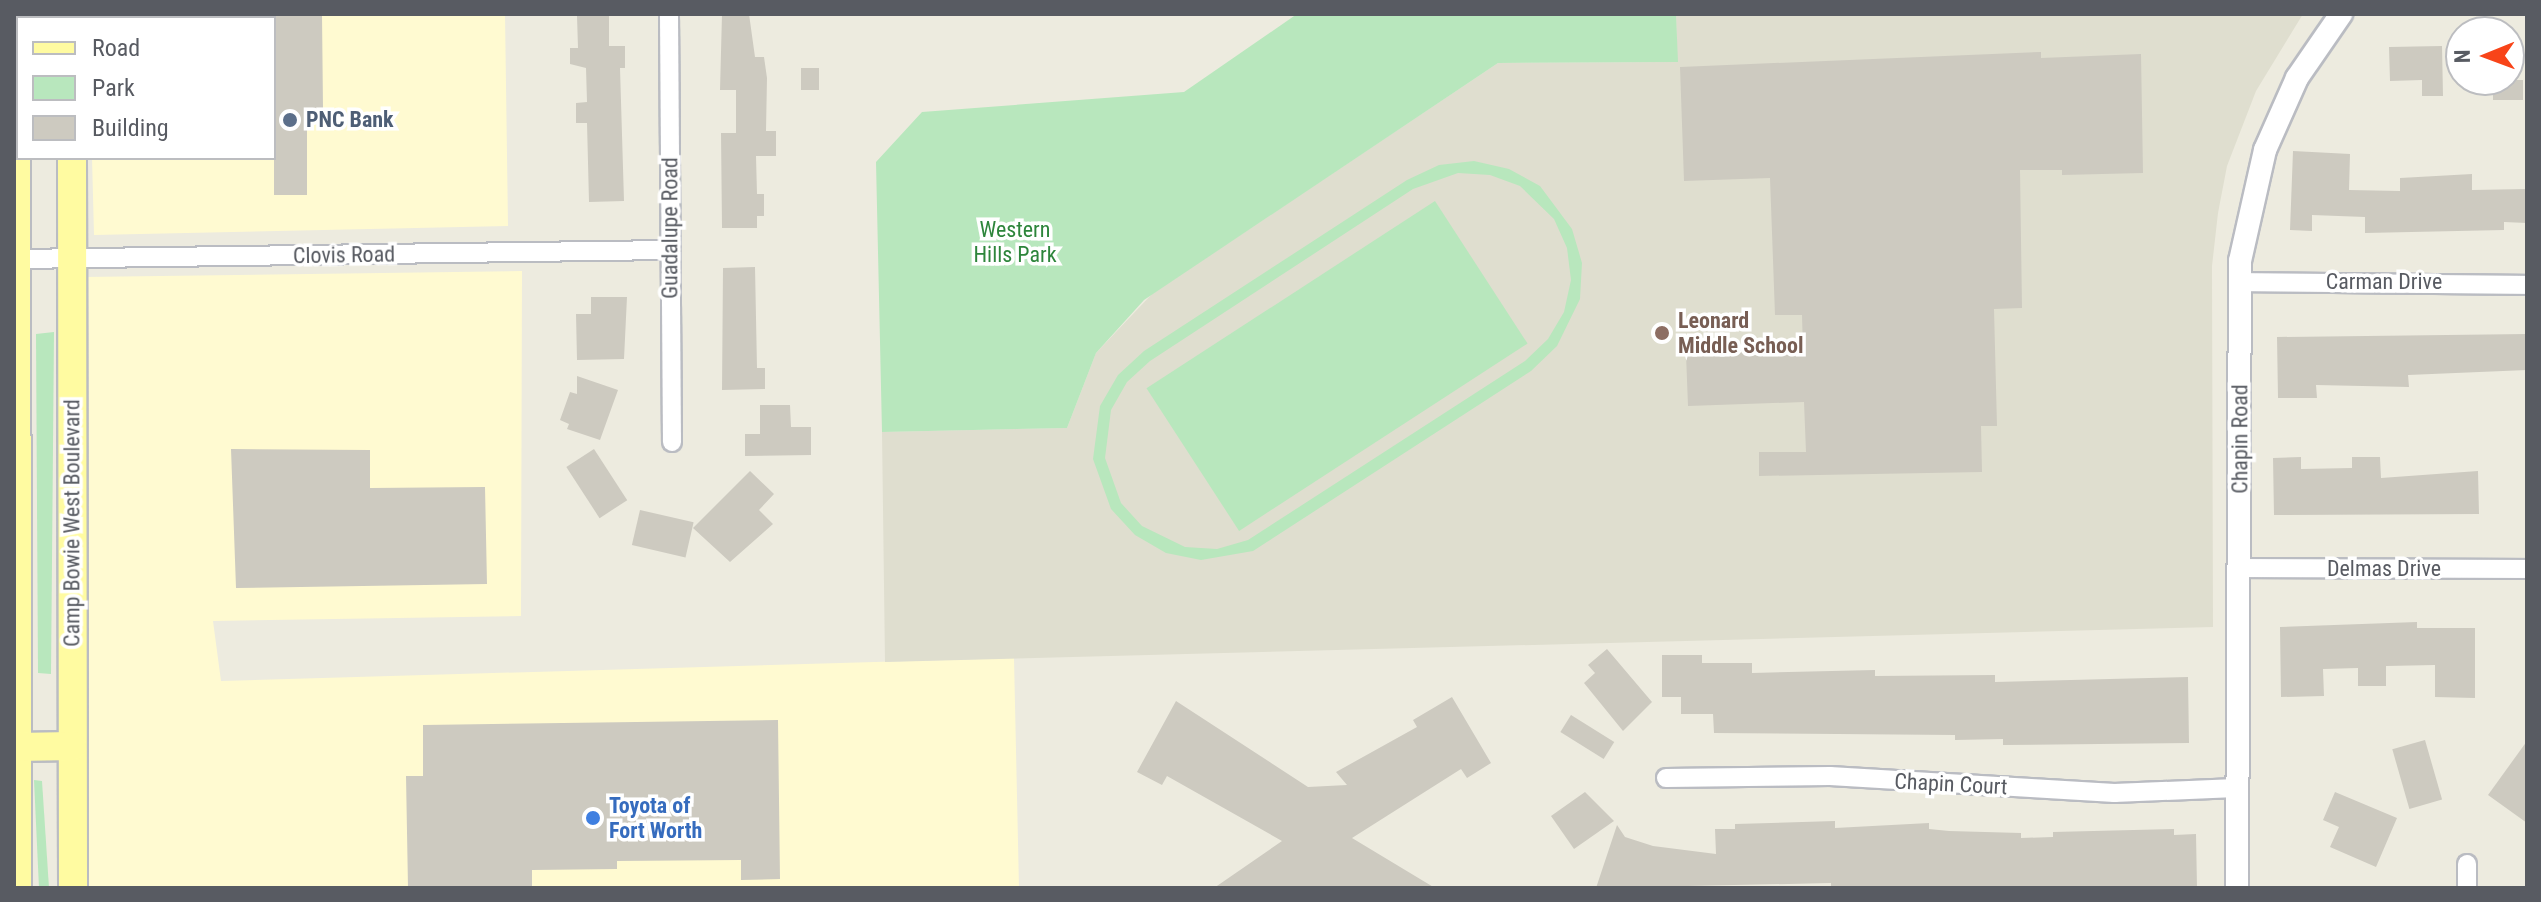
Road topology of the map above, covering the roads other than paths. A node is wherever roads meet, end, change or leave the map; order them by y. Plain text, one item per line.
1 (669, 14) edge
2 (2341, 14) edge
3 (17, 160) edge
4 (72, 160) edge
5 (671, 250) junction
6 (17, 259) junction
7 (72, 259) junction
8 (2240, 282) junction
9 (2527, 285) edge
10 (672, 442) dead end
11 (2240, 568) junction
12 (2527, 569) edge
13 (72, 746) junction
14 (17, 747) junction
15 (1666, 778) dead end
16 (2236, 788) junction
17 (2467, 864) dead end
18 (17, 888) edge
19 (73, 888) edge
20 (2237, 888) edge
21 (2467, 888) edge

1 - 5 street, Guadalupe Road
2 - 8 street, Chapin Road
3 - 6 main road
4 - 7 main road, Camp Bowie West Boulevard
5 - 7 street, Clovis Road
5 - 10 street, Guadalupe Road
6 - 7 street, Clovis Road
6 - 14 main road
7 - 13 main road, Camp Bowie West Boulevard
8 - 9 street, Carman Drive
8 - 11 street, Chapin Road
11 - 12 street, Delmas Drive
11 - 16 street, Chapin Road
13 - 14 main road
13 - 19 main road, Camp Bowie West Boulevard
14 - 18 main road
15 - 16 street, Chapin Court
16 - 20 street, Chapin Road
17 - 21 street

